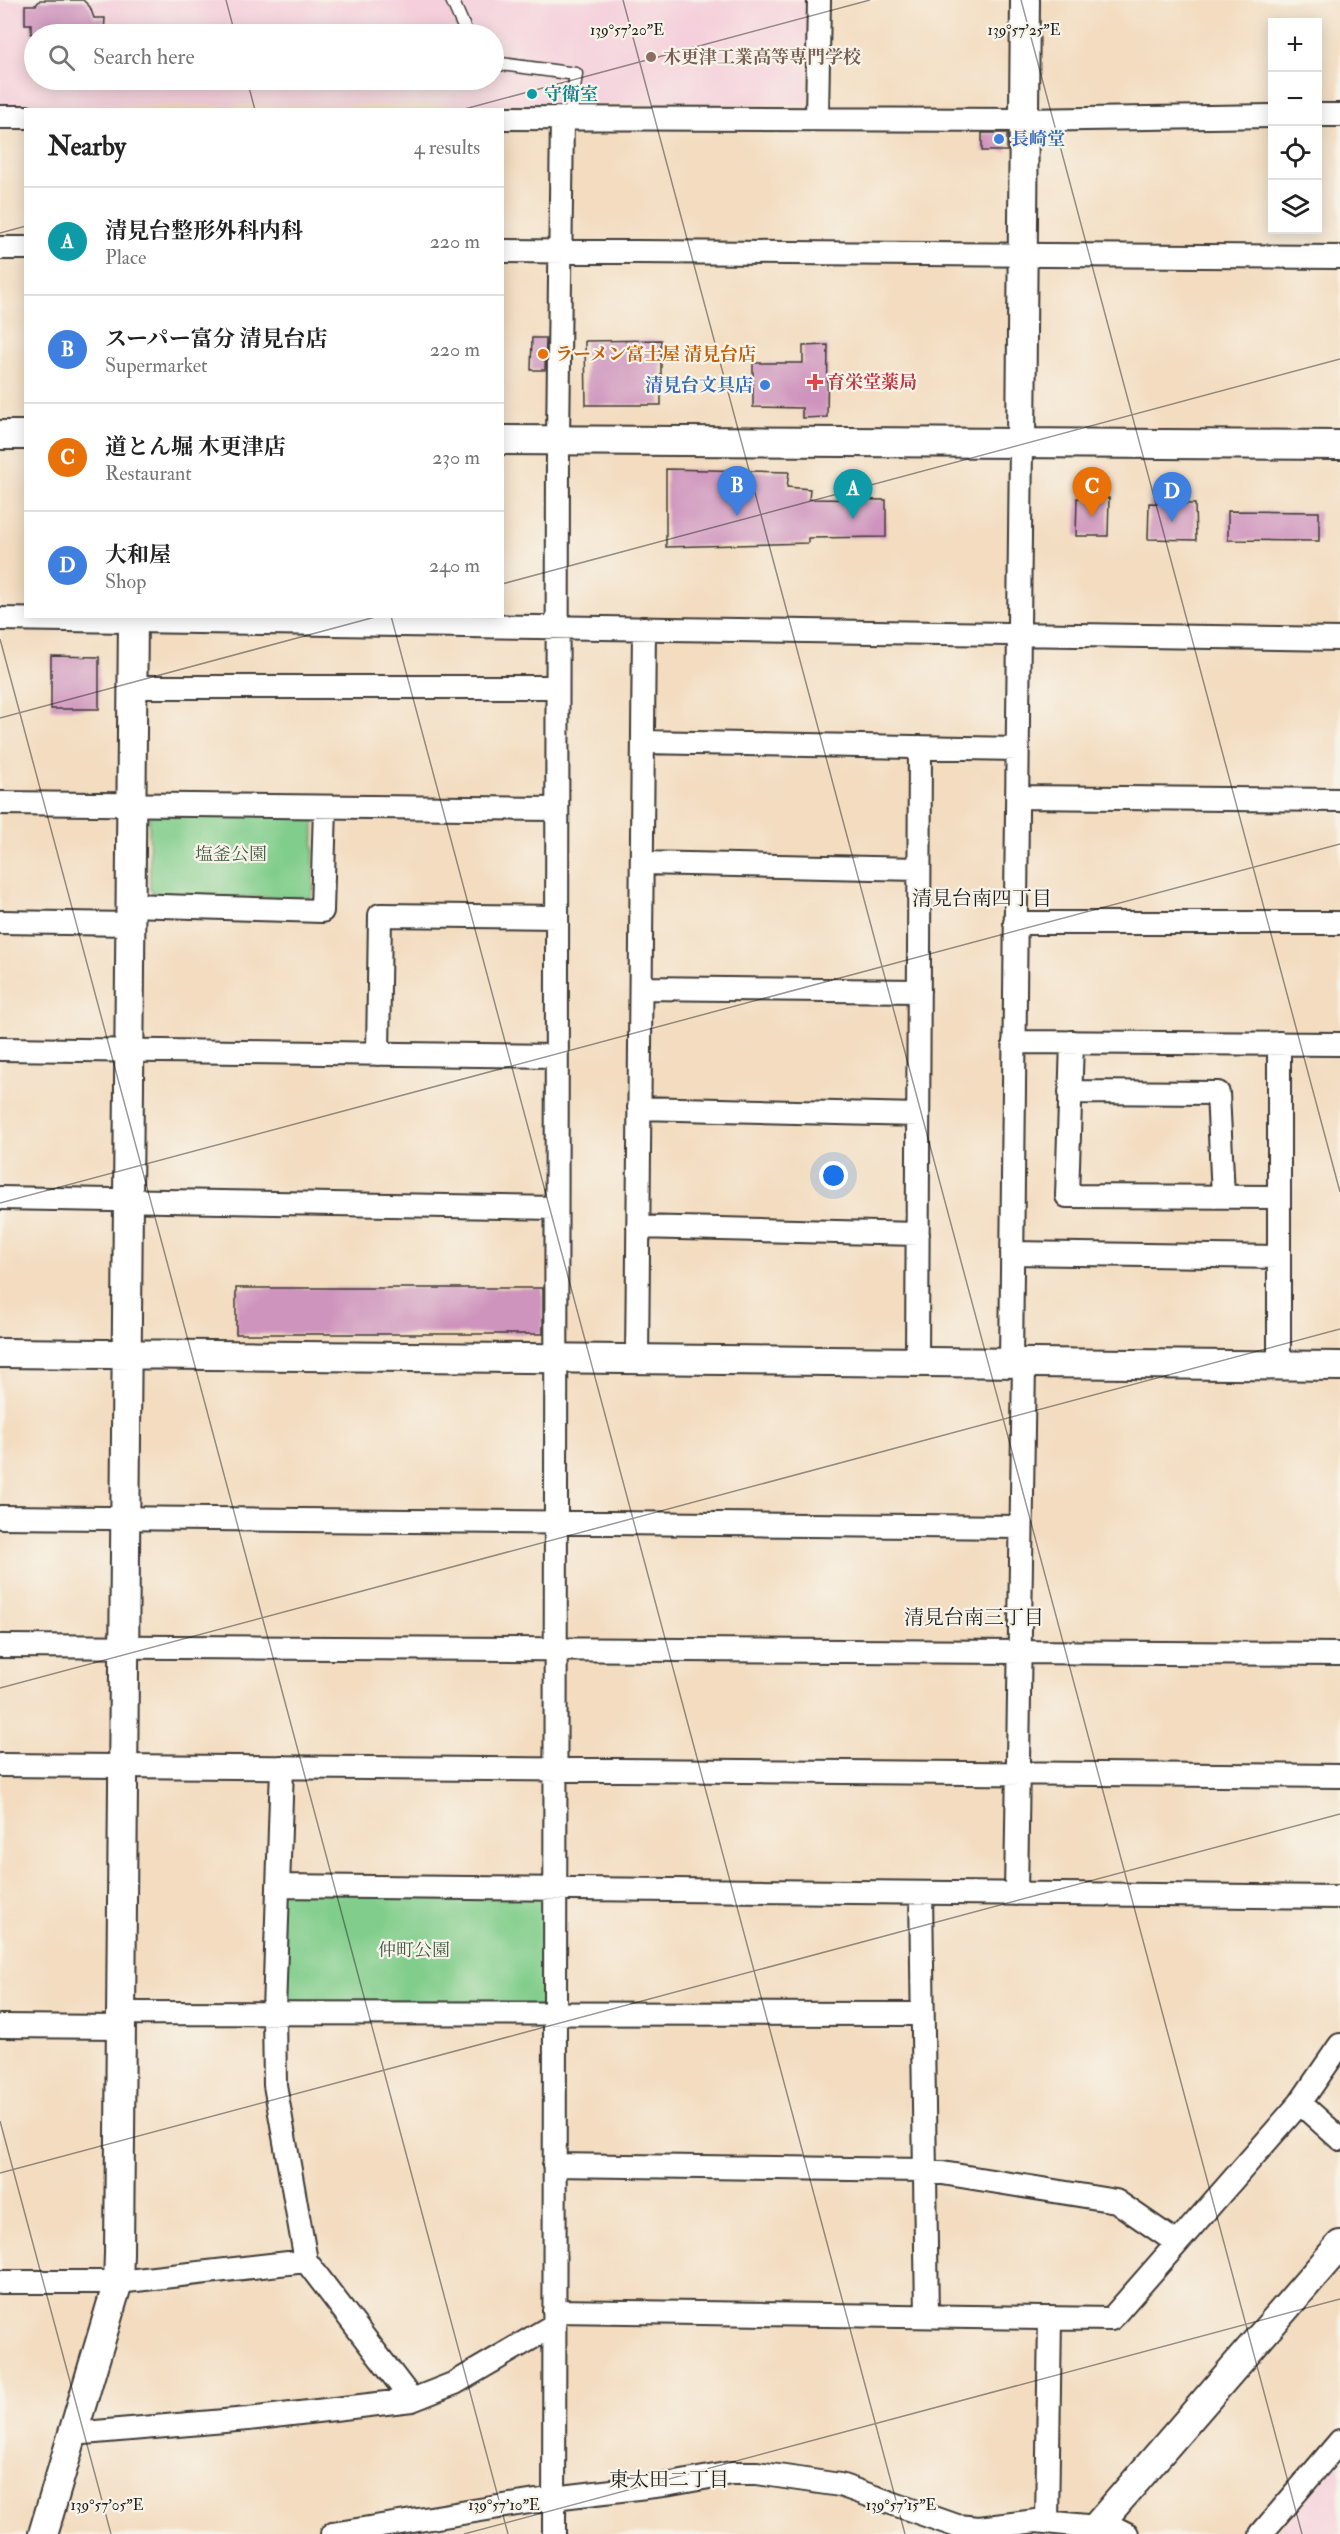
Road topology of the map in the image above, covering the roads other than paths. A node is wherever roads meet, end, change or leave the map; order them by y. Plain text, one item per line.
1 (452, 0) edge
2 (819, 0) edge
3 (1025, 0) edge
4 (463, 24) edge
5 (504, 64) edge
6 (1322, 115) edge
7 (1340, 115) edge
8 (1268, 116) edge
9 (0, 117) edge
10 (24, 117) edge
11 (504, 118) edge
12 (566, 118) junction
13 (817, 118) junction
14 (1024, 120) junction
15 (0, 248) edge
16 (24, 248) edge
17 (504, 251) edge
18 (560, 252) junction
19 (1022, 255) junction
20 (1340, 257) edge
21 (0, 435) edge
22 (24, 435) edge
23 (504, 440) edge
24 (558, 440) junction
25 (1021, 443) junction
26 (1340, 445) edge
27 (133, 618) edge
28 (0, 619) edge
29 (557, 626) junction
30 (644, 628) junction
31 (1019, 634) junction
32 (1340, 639) edge
33 (133, 687) junction
34 (557, 687) junction
35 (643, 742) junction
36 (920, 747) junction
37 (1017, 748) junction
38 (1017, 797) junction
39 (1340, 800) edge
40 (0, 803) edge
41 (131, 805) junction
42 (326, 807) junction
43 (557, 809) junction
44 (642, 864) junction
45 (919, 869) junction
46 (131, 915) junction
47 (557, 917) junction
48 (0, 922) edge
49 (1016, 923) junction
50 (1340, 923) edge
51 (640, 988) junction
52 (919, 992) junction
53 (1014, 1042) junction
54 (1072, 1042) junction
55 (1279, 1043) junction
56 (1340, 1044) edge
57 (0, 1049) edge
58 (130, 1051) junction
59 (378, 1054) junction
60 (556, 1056) junction
61 (1070, 1092) junction
62 (639, 1108) junction
63 (918, 1115) junction
64 (1223, 1196) junction
65 (1279, 1197) junction
66 (0, 1198) edge
67 (128, 1200) junction
68 (556, 1208) junction
69 (638, 1227) junction
70 (918, 1234) junction
71 (1012, 1252) junction
72 (1279, 1257) junction
73 (0, 1353) edge
74 (127, 1356) junction
75 (556, 1359) junction
76 (637, 1360) junction
77 (917, 1362) junction
78 (1017, 1363) junction
79 (1279, 1365) junction
80 (1340, 1366) edge
81 (0, 1517) edge
82 (126, 1519) junction
83 (556, 1523) junction
84 (1022, 1527) junction
85 (0, 1646) edge
86 (124, 1647) junction
87 (555, 1649) junction
88 (1020, 1652) junction
89 (1340, 1654) edge
90 (0, 1765) edge
91 (124, 1766) junction
92 (282, 1767) junction
93 (555, 1769) junction
94 (1018, 1773) junction
95 (1340, 1776) edge
96 (278, 1886) junction
97 (555, 1889) junction
98 (921, 1893) junction
99 (1016, 1894) junction
100 (1340, 1897) edge
101 (274, 2012) junction
102 (554, 2013) junction
103 (921, 2014) junction
104 (122, 2020) junction
105 (0, 2026) edge
106 (1340, 2045) edge
107 (1300, 2103) junction
108 (1340, 2139) edge
109 (554, 2165) junction
110 (924, 2170) junction
111 (1177, 2243) junction
112 (1340, 2245) edge
113 (306, 2261) junction
114 (0, 2282) edge
115 (118, 2282) junction
116 (927, 2316) junction
117 (554, 2318) junction
118 (1050, 2318) junction
119 (412, 2400) junction
120 (72, 2434) junction
121 (1340, 2441) edge
122 (554, 2498) junction
123 (1047, 2522) junction
124 (1096, 2527) edge
125 (43, 2534) edge
126 (332, 2534) edge
127 (554, 2534) edge
128 (1127, 2534) edge
129 (1261, 2534) edge

1 - 4 lane
2 - 13 street
3 - 14 street
5 - 12 lane
6 - 7 street
8 - 14 street
9 - 10 street
11 - 12 street
12 - 13 street
12 - 18 street
13 - 14 street
14 - 19 street
15 - 16 street
17 - 18 street
18 - 19 street
18 - 24 street
19 - 20 street
19 - 25 street
21 - 22 street
23 - 24 street
24 - 25 street
24 - 29 street
25 - 26 street
25 - 31 street
27 - 28 street
27 - 29 street
27 - 33 street
29 - 30 street
29 - 34 street
30 - 31 street
30 - 35 street
31 - 32 street
31 - 37 street
33 - 34 street
33 - 41 street
34 - 43 street
35 - 36 street
35 - 44 street
36 - 37 street
36 - 45 street
37 - 38 street
38 - 39 street
38 - 49 street
40 - 41 street
41 - 42 street
41 - 46 street
42 - 43 street
42 - 46 street
43 - 47 street
44 - 45 street
44 - 51 street
45 - 52 street
46 - 48 street
46 - 58 street
47 - 59 street
47 - 60 street
49 - 50 street
49 - 53 street
51 - 52 street
51 - 62 street
52 - 63 street
53 - 54 street
53 - 71 street
54 - 55 street
54 - 61 street
55 - 56 street
55 - 65 street
57 - 58 street
58 - 59 street
58 - 67 street
59 - 60 street
60 - 68 street
61 - 64 street
61 - 64 street
62 - 63 street
62 - 69 street
63 - 70 street
64 - 65 street
65 - 72 street
66 - 67 street
67 - 68 street
67 - 74 street
68 - 75 street
69 - 70 street
69 - 76 street
70 - 77 street
71 - 72 street
71 - 78 street
72 - 79 street
73 - 74 street
74 - 75 street
74 - 82 street
75 - 76 street
75 - 83 street
76 - 77 street
77 - 78 street
78 - 79 street
78 - 84 street
79 - 80 street
81 - 82 street
82 - 83 street
82 - 86 street
83 - 84 street
83 - 87 street
84 - 88 street
85 - 86 street
86 - 87 street
86 - 91 street
87 - 88 street
87 - 93 street
88 - 89 street
88 - 94 street
90 - 91 street
91 - 92 street
91 - 104 street
92 - 93 street
92 - 96 street
93 - 94 street
93 - 97 street
94 - 95 street
94 - 99 street
96 - 97 street
96 - 101 street
97 - 98 street
97 - 102 street
98 - 99 street
98 - 103 street
99 - 100 street
101 - 102 street
101 - 104 street
101 - 113 street
102 - 103 street
102 - 109 street
103 - 110 street
104 - 105 street
104 - 115 street
106 - 107 street
107 - 108 street
107 - 111 street
109 - 110 street
109 - 117 street
110 - 111 street
110 - 116 street
111 - 118 street
112 - 124 street
113 - 115 street
113 - 119 street
114 - 115 street
115 - 120 street
116 - 117 street
116 - 118 street
117 - 119 street
117 - 122 street
118 - 123 street
119 - 120 street
120 - 125 street
121 - 129 street
122 - 123 street
122 - 126 street
122 - 127 street
123 - 124 street
124 - 128 street

